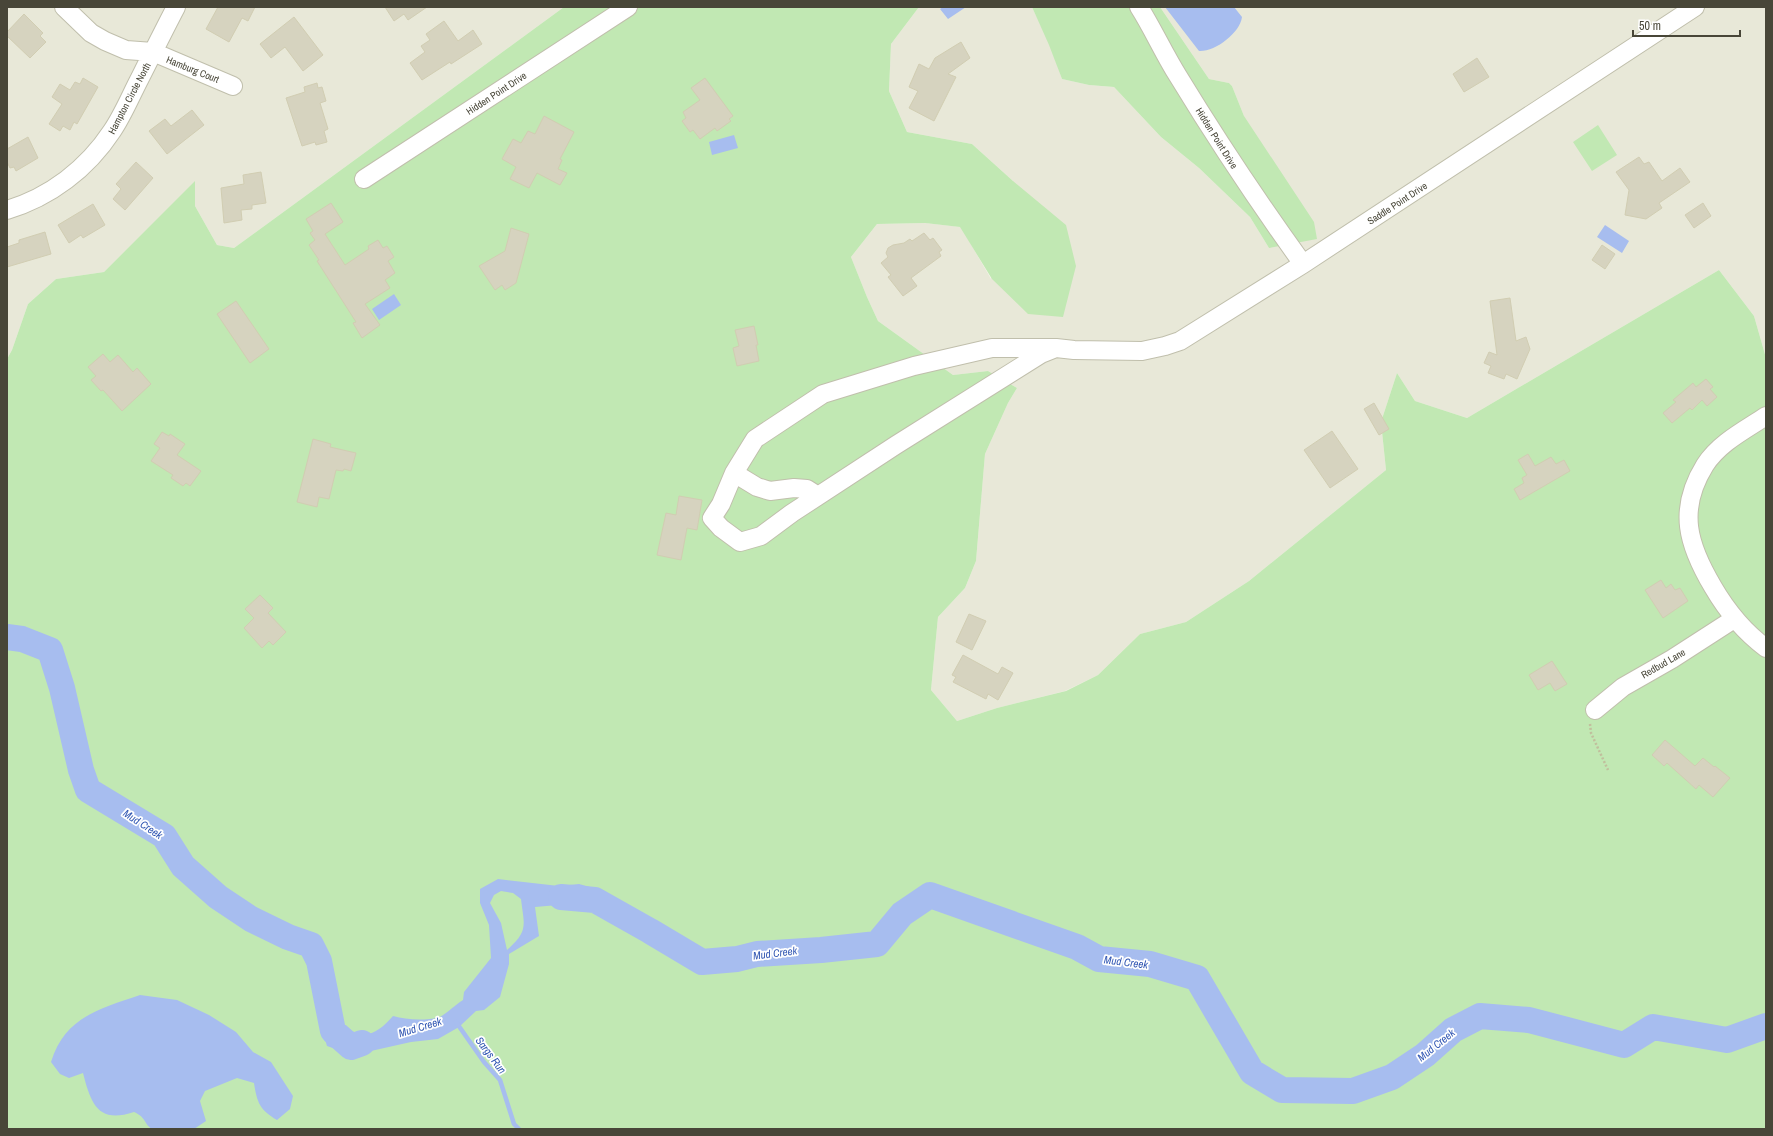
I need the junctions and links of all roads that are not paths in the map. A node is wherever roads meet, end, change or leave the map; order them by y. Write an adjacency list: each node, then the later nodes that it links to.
1 (64, 7): 6 (street, Hamburg Court)
2 (176, 7): 6 (street, Hampton Circle North)
3 (628, 7): 8 (street, Hidden Point Drive)
4 (1139, 7): 10 (street, Hidden Point Drive)
5 (1695, 7): 10 (street, Saddle Point Drive)
6 (153, 52): 7 (street, Hamburg Court); 9 (street, Hampton Circle North)
7 (234, 86)
8 (364, 179)
9 (7, 210)
10 (1303, 264): 11 (street, Saddle Point Drive)
11 (1056, 348): 13 (street, Saddle Point Drive); 14 (street)
12 (1766, 416): 15 (street)
13 (734, 473): 14 (street); 14 (street, Saddle Point Drive)
14 (818, 496)
15 (1734, 618): 16 (street); 17 (street, Redbud Lane)
16 (1766, 648)
17 (1596, 710)

